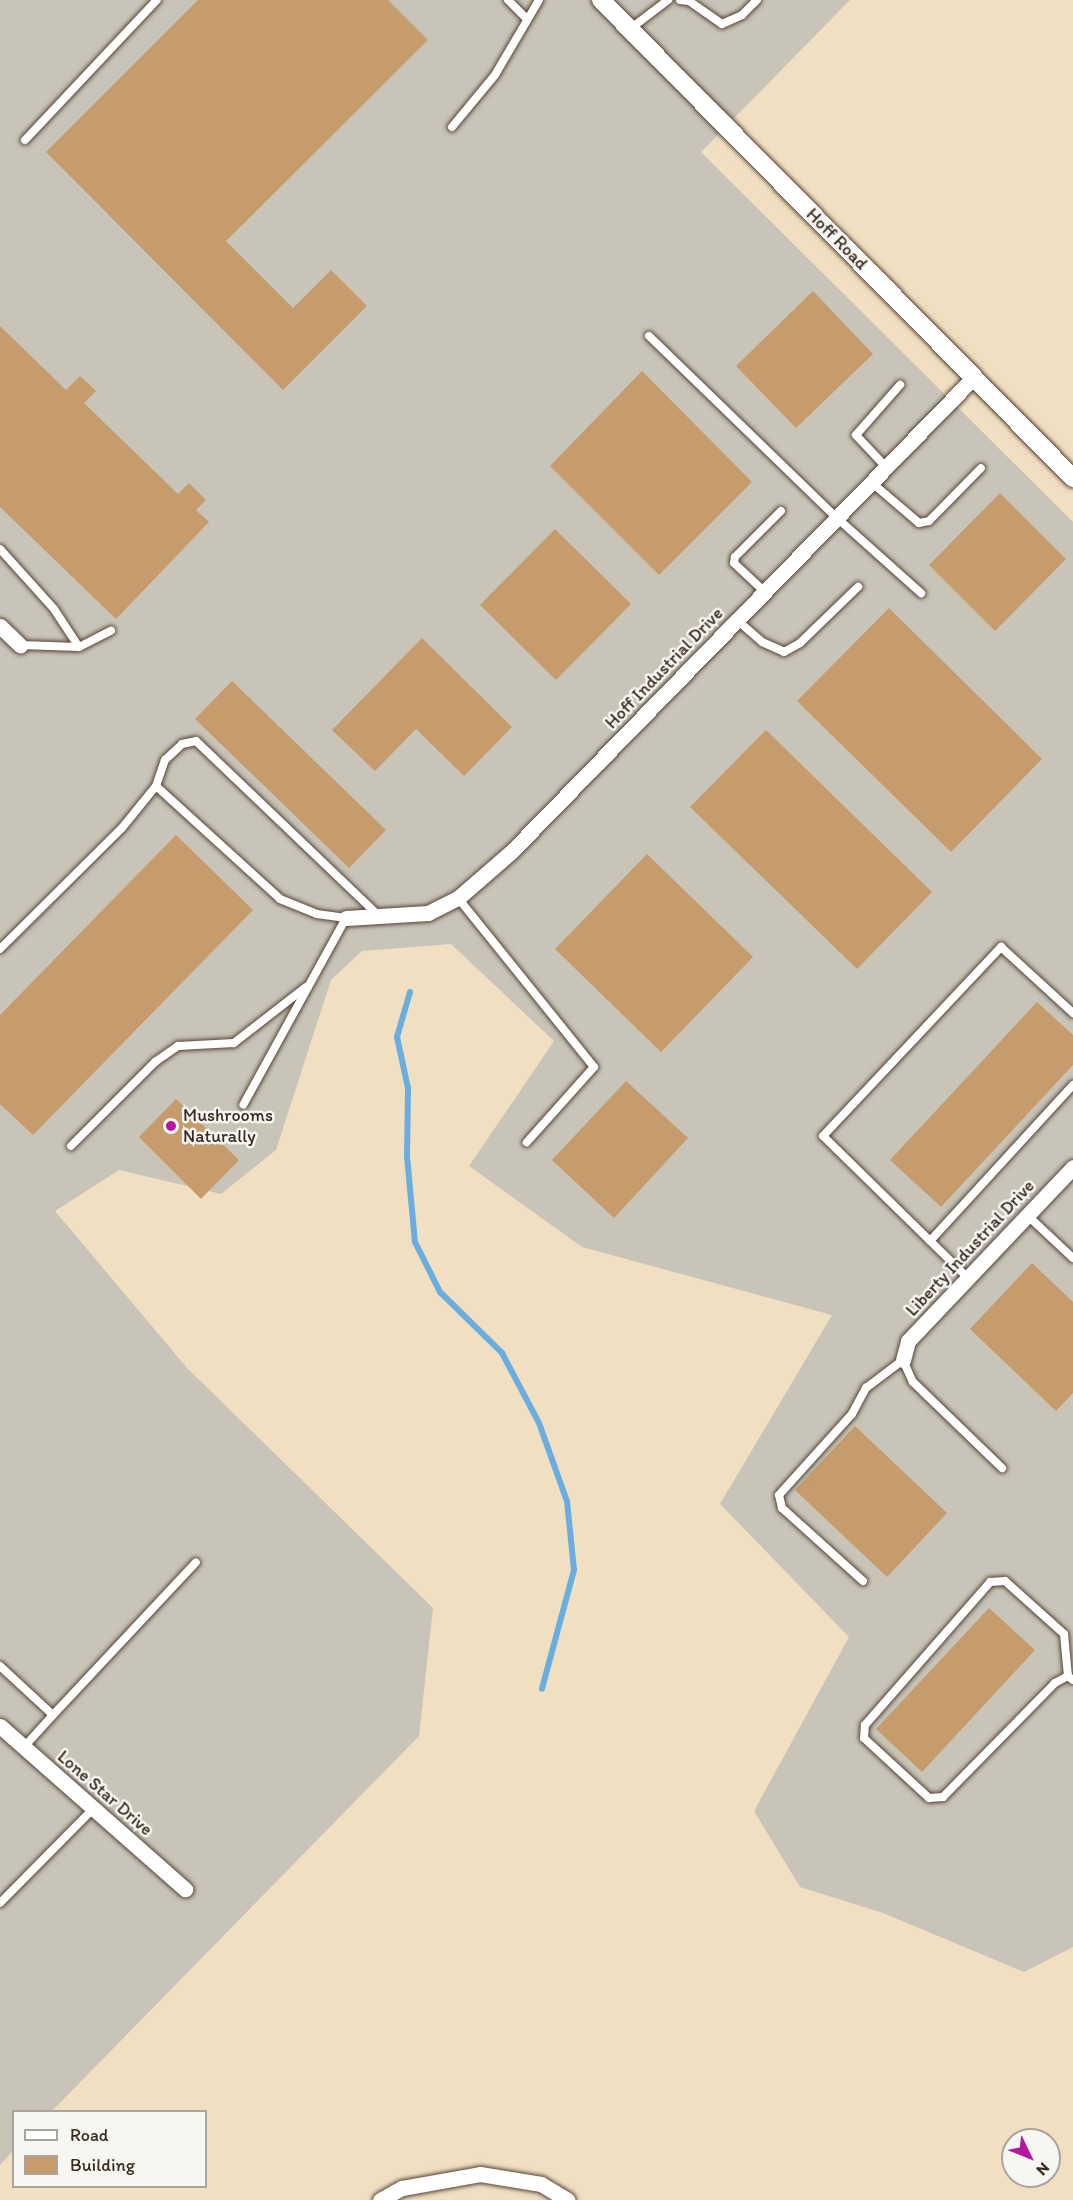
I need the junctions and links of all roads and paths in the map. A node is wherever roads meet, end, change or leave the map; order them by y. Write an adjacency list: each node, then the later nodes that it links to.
1 (157, 0): 11 (lane)
2 (508, 0): 8 (lane)
3 (539, 0): 8 (lane)
4 (601, 0): 9 (street, Hoff Road)
5 (668, 0): 9 (lane)
6 (680, 0): 7 (lane)
7 (757, 0)
8 (526, 19): 10 (lane)
9 (630, 29): 13 (street, Hoff Road)
10 (452, 127)
11 (26, 140)
12 (649, 336): 20 (lane)
13 (974, 376): 15 (street, Hoff Industrial Drive); 17 (street, Hoff Road)
14 (900, 385): 15 (lane)
15 (886, 467): 18 (street, Hoff Industrial Drive)
16 (981, 468): 18 (lane)
17 (1073, 478)
18 (871, 482): 20 (street, Hoff Industrial Drive)
19 (781, 511): 23 (lane)
20 (837, 518): 23 (street, Hoff Industrial Drive); 24 (lane)
21 (0, 549): 29 (lane)
22 (858, 587): 25 (lane)
23 (765, 592): 25 (street, Hoff Industrial Drive)
24 (921, 592)
25 (737, 620): 31 (street, Hoff Industrial Drive)
26 (0, 626): 28 (street)
27 (111, 632): 29 (lane)
28 (20, 645): 29 (lane)
29 (79, 647)
30 (156, 786): 32 (lane); 33 (lane); 34 (lane)
31 (458, 898): 33 (street, Hoff Industrial Drive); 39 (lane)
32 (346, 918): 33 (street, Hoff Industrial Drive); 35 (lane)
33 (382, 919)
34 (0, 949)
35 (310, 984): 38 (lane); 40 (lane)
36 (1073, 1013): 43 (lane)
37 (1073, 1085): 43 (lane)
38 (243, 1105)
39 (527, 1142)
40 (71, 1146)
41 (1073, 1167): 42 (street, Liberty Industrial Drive)
42 (1027, 1215): 44 (lane); 45 (street, Liberty Industrial Drive)
43 (930, 1241): 45 (lane)
44 (1073, 1258)
45 (968, 1278): 46 (street, Liberty Industrial Drive)
46 (903, 1360): 47 (lane); 49 (lane)
47 (1002, 1468)
48 (196, 1562): 52 (lane)
49 (863, 1581)
50 (0, 1666): 52 (lane)
51 (1070, 1678): 51 (lane)
52 (53, 1715): 54 (lane)
53 (0, 1726): 54 (street, Lone Star Drive)
54 (24, 1747): 55 (street, Lone Star Drive)
55 (93, 1809): 56 (street, Lone Star Drive); 57 (lane)
56 (185, 1889)
57 (0, 1903)
58 (380, 2200): 59 (street)
59 (568, 2200)

